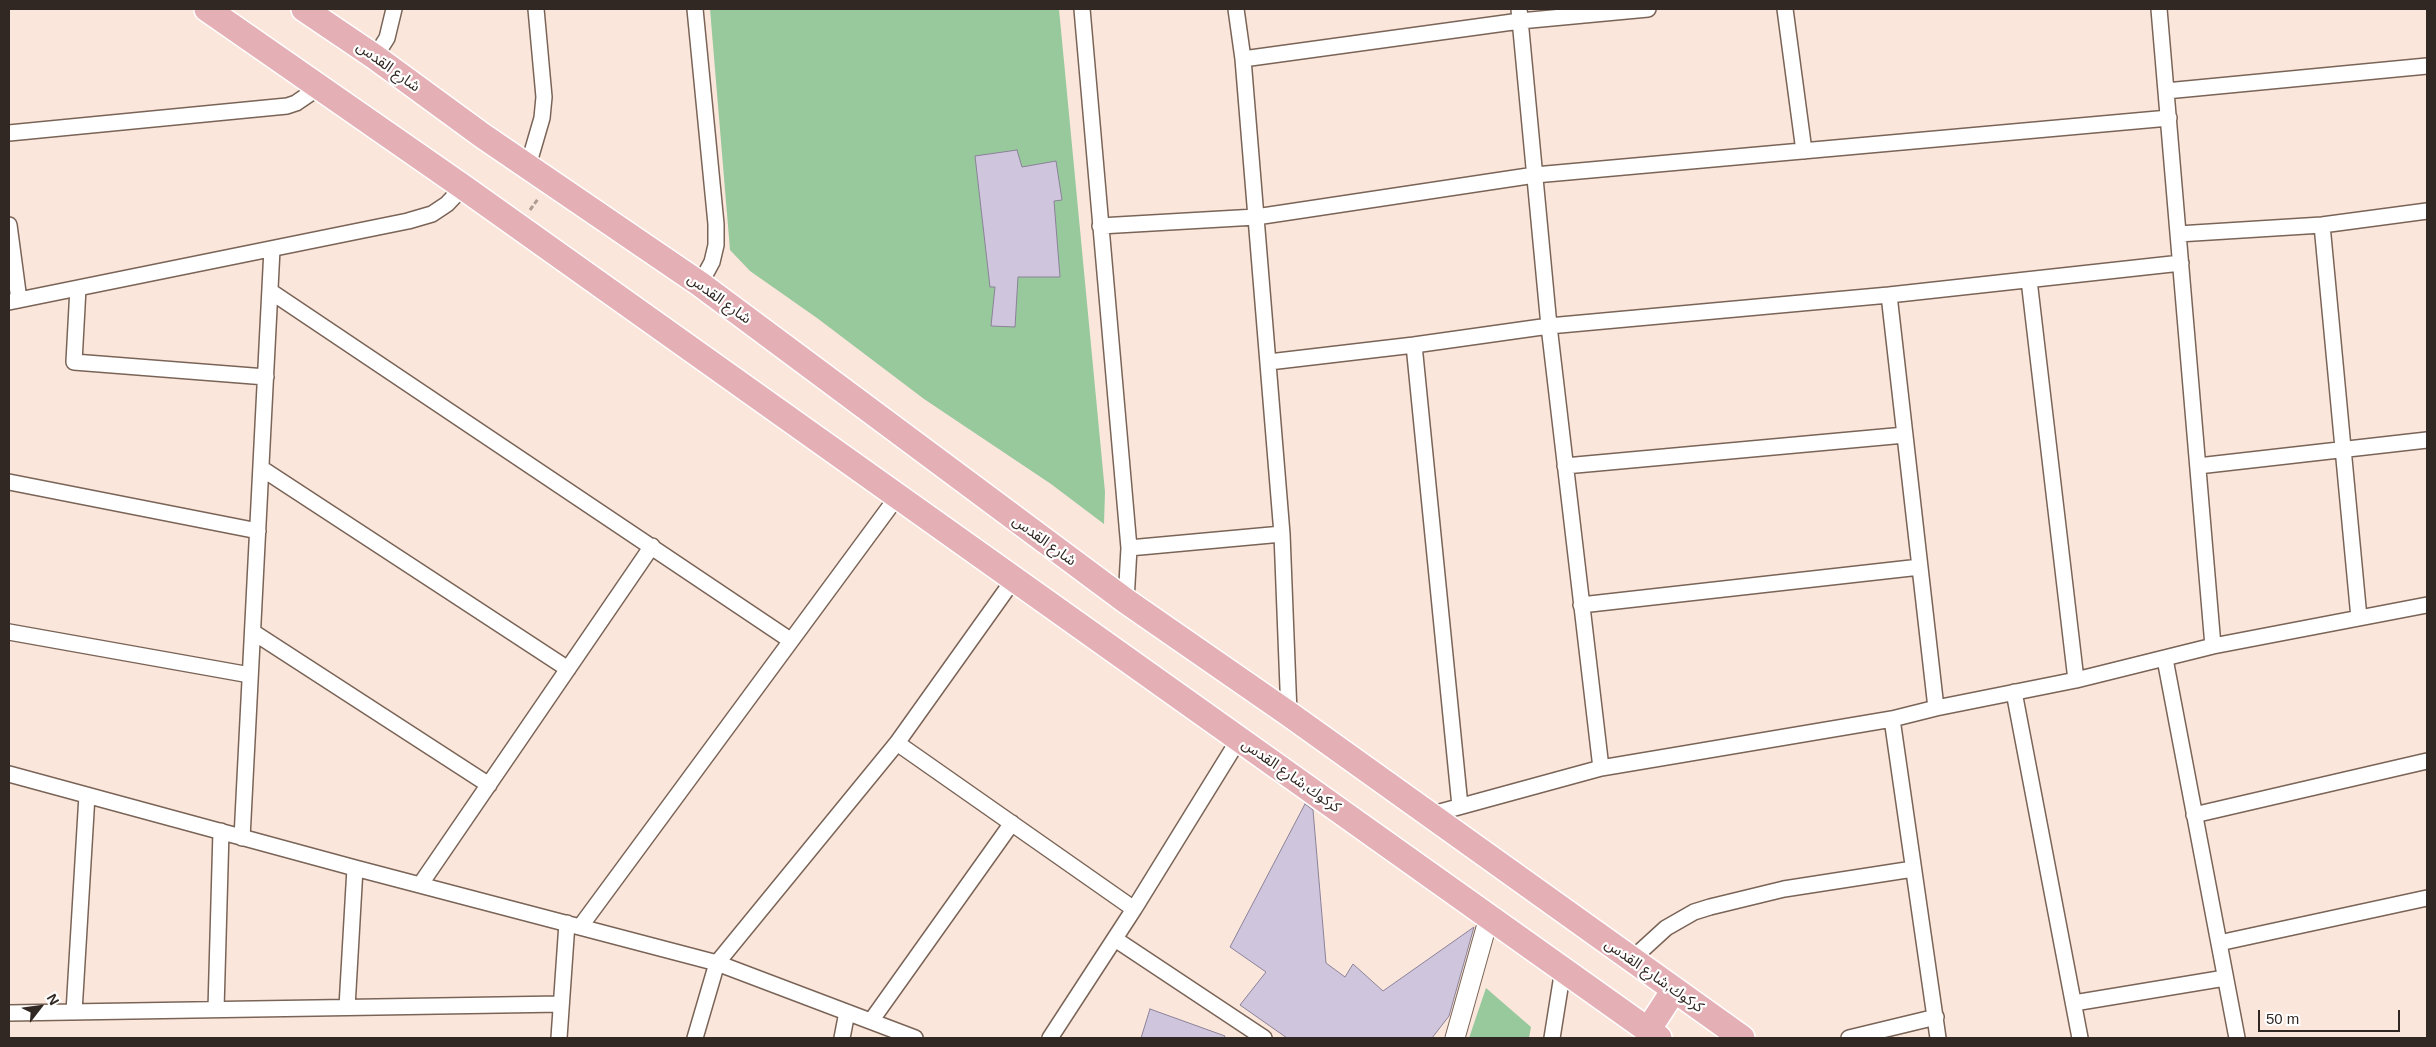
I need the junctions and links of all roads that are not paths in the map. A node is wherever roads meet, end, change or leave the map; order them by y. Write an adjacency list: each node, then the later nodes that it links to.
1 (207, 9): 15 (main road)
2 (304, 9): 12 (main road, شارع القدس)
3 (394, 9): 12 (street)
4 (536, 9): 20 (street)
5 (695, 9): 32 (street)
6 (1082, 9): 26 (street)
7 (1236, 9): 13 (street)
8 (1648, 9): 11 (street)
9 (1785, 9): 19 (street)
10 (2159, 9): 16 (street)
11 (1519, 15): 13 (street); 21 (street)
12 (375, 57): 20 (main road, شارع القدس)
13 (1243, 59): 24 (street)
14 (2427, 66): 16 (street)
15 (318, 88): 18 (street); 22 (main road)
16 (2166, 91): 17 (street)
17 (2169, 118): 19 (street); 28 (street)
18 (9, 133)
19 (1804, 151): 21 (street)
20 (528, 166): 32 (main road, شارع القدس)
21 (1535, 175): 24 (street); 37 (street)
22 (463, 187): 29 (street); 48 (main road)
23 (2427, 211): 27 (street)
24 (1256, 217): 26 (street); 39 (street)
25 (9, 225): 36 (street)
26 (1100, 226): 52 (street)
27 (2322, 226): 28 (street); 43 (street)
28 (2178, 234): 30 (street)
29 (272, 248): 33 (street); 34 (street)
30 (2181, 263): 31 (street); 45 (street)
31 (2029, 280): 35 (street); 66 (street)
32 (700, 284): 55 (main road, شارع القدس)
33 (78, 288): 36 (street); 40 (street)
34 (270, 291): 40 (street); 51 (street)
35 (1889, 295): 37 (street); 41 (street)
36 (14, 301)
37 (1549, 326): 38 (street); 44 (street)
38 (1414, 345): 39 (street); 78 (street)
39 (1269, 362): 50 (street)
40 (266, 377): 46 (street)
41 (1904, 435): 44 (street); 53 (street)
42 (2427, 440): 43 (street)
43 (2342, 449): 45 (street); 58 (street)
44 (1565, 466): 56 (street)
45 (2198, 466): 62 (street)
46 (261, 468): 49 (street); 64 (street)
47 (9, 482): 49 (street)
48 (897, 497): 54 (main road, كركوك,شارع القدس); 61 (street)
49 (258, 531): 60 (street)
50 (1282, 534): 52 (street); 69 (street)
51 (652, 546): 61 (street); 64 (street)
52 (1129, 548): 55 (street)
53 (1920, 567): 56 (street); 68 (street)
54 (1014, 579): 71 (main road, كركوك,شارع القدس); 72 (street)
55 (1126, 601): 69 (main road, كركوك,شارع القدس)
56 (1581, 605): 74 (street)
57 (2427, 605): 58 (street)
58 (2359, 618): 62 (street)
59 (9, 632): 65 (street)
60 (253, 632): 65 (street); 76 (street)
61 (790, 640): 90 (street)
62 (2213, 646): 63 (street)
63 (2165, 659): 66 (street); 80 (street)
64 (568, 670): 76 (street)
65 (250, 675): 83 (street)
66 (2076, 680): 67 (street)
67 (2014, 692): 68 (street); 98 (street)
68 (1936, 708): 70 (street)
69 (1289, 714): 79 (main road, كركوك,شارع القدس)
70 (1892, 719): 74 (street); 85 (street)
71 (1239, 739): 88 (street); 89 (main road, كركوك,شارع القدس)
72 (897, 743): 81 (street); 94 (street)
73 (2427, 761): 80 (street)
74 (1601, 768): 78 (street)
75 (9, 774): 77 (street)
76 (488, 785): 86 (street)
77 (87, 795): 82 (street); 102 (street)
78 (1460, 806): 79 (street)
79 (1429, 815): 93 (main road, كركوك,شارع القدس)
80 (2194, 815): 92 (street)
81 (1012, 823): 88 (street); 106 (street)
82 (221, 831): 83 (street); 101 (street)
83 (242, 838): 84 (street)
84 (355, 868): 86 (street); 100 (street)
85 (1913, 869): 93 (street); 105 (street)
86 (420, 885): 90 (street)
87 (2427, 898): 92 (street)
88 (1134, 909): 91 (street)
89 (1489, 917): 95 (main road, كركوك,شارع القدس); 114 (street)
90 (573, 925): 94 (street); 99 (street)
91 (1115, 939): 112 (street); 113 (street)
92 (2219, 943): 96 (street)
93 (1631, 960): 97 (main road, كركوك,شارع القدس)
94 (717, 963): 103 (street); 109 (street)
95 (1563, 969): 107 (main road, كركوك,شارع القدس); 115 (street)
96 (2225, 978): 98 (street); 120 (street)
97 (1674, 990): 107 (main road); 116 (main road, كركوك,شارع القدس)
98 (2074, 1003): 119 (street)
99 (561, 1004): 100 (street); 108 (street)
100 (347, 1007): 101 (street)
101 (216, 1009): 102 (street)
102 (74, 1012): 104 (street)
103 (847, 1012): 106 (street); 110 (street)
104 (9, 1013)
105 (1936, 1017): 117 (street); 118 (street)
106 (871, 1021): 111 (street)
107 (1654, 1034)
108 (559, 1038)
109 (695, 1038)
110 (842, 1038)
111 (915, 1038)
112 (1050, 1038)
113 (1264, 1038)
114 (1455, 1038)
115 (1552, 1038)
116 (1742, 1038)
117 (1849, 1038)
118 (1938, 1038)
119 (2080, 1038)
120 (2237, 1038)

